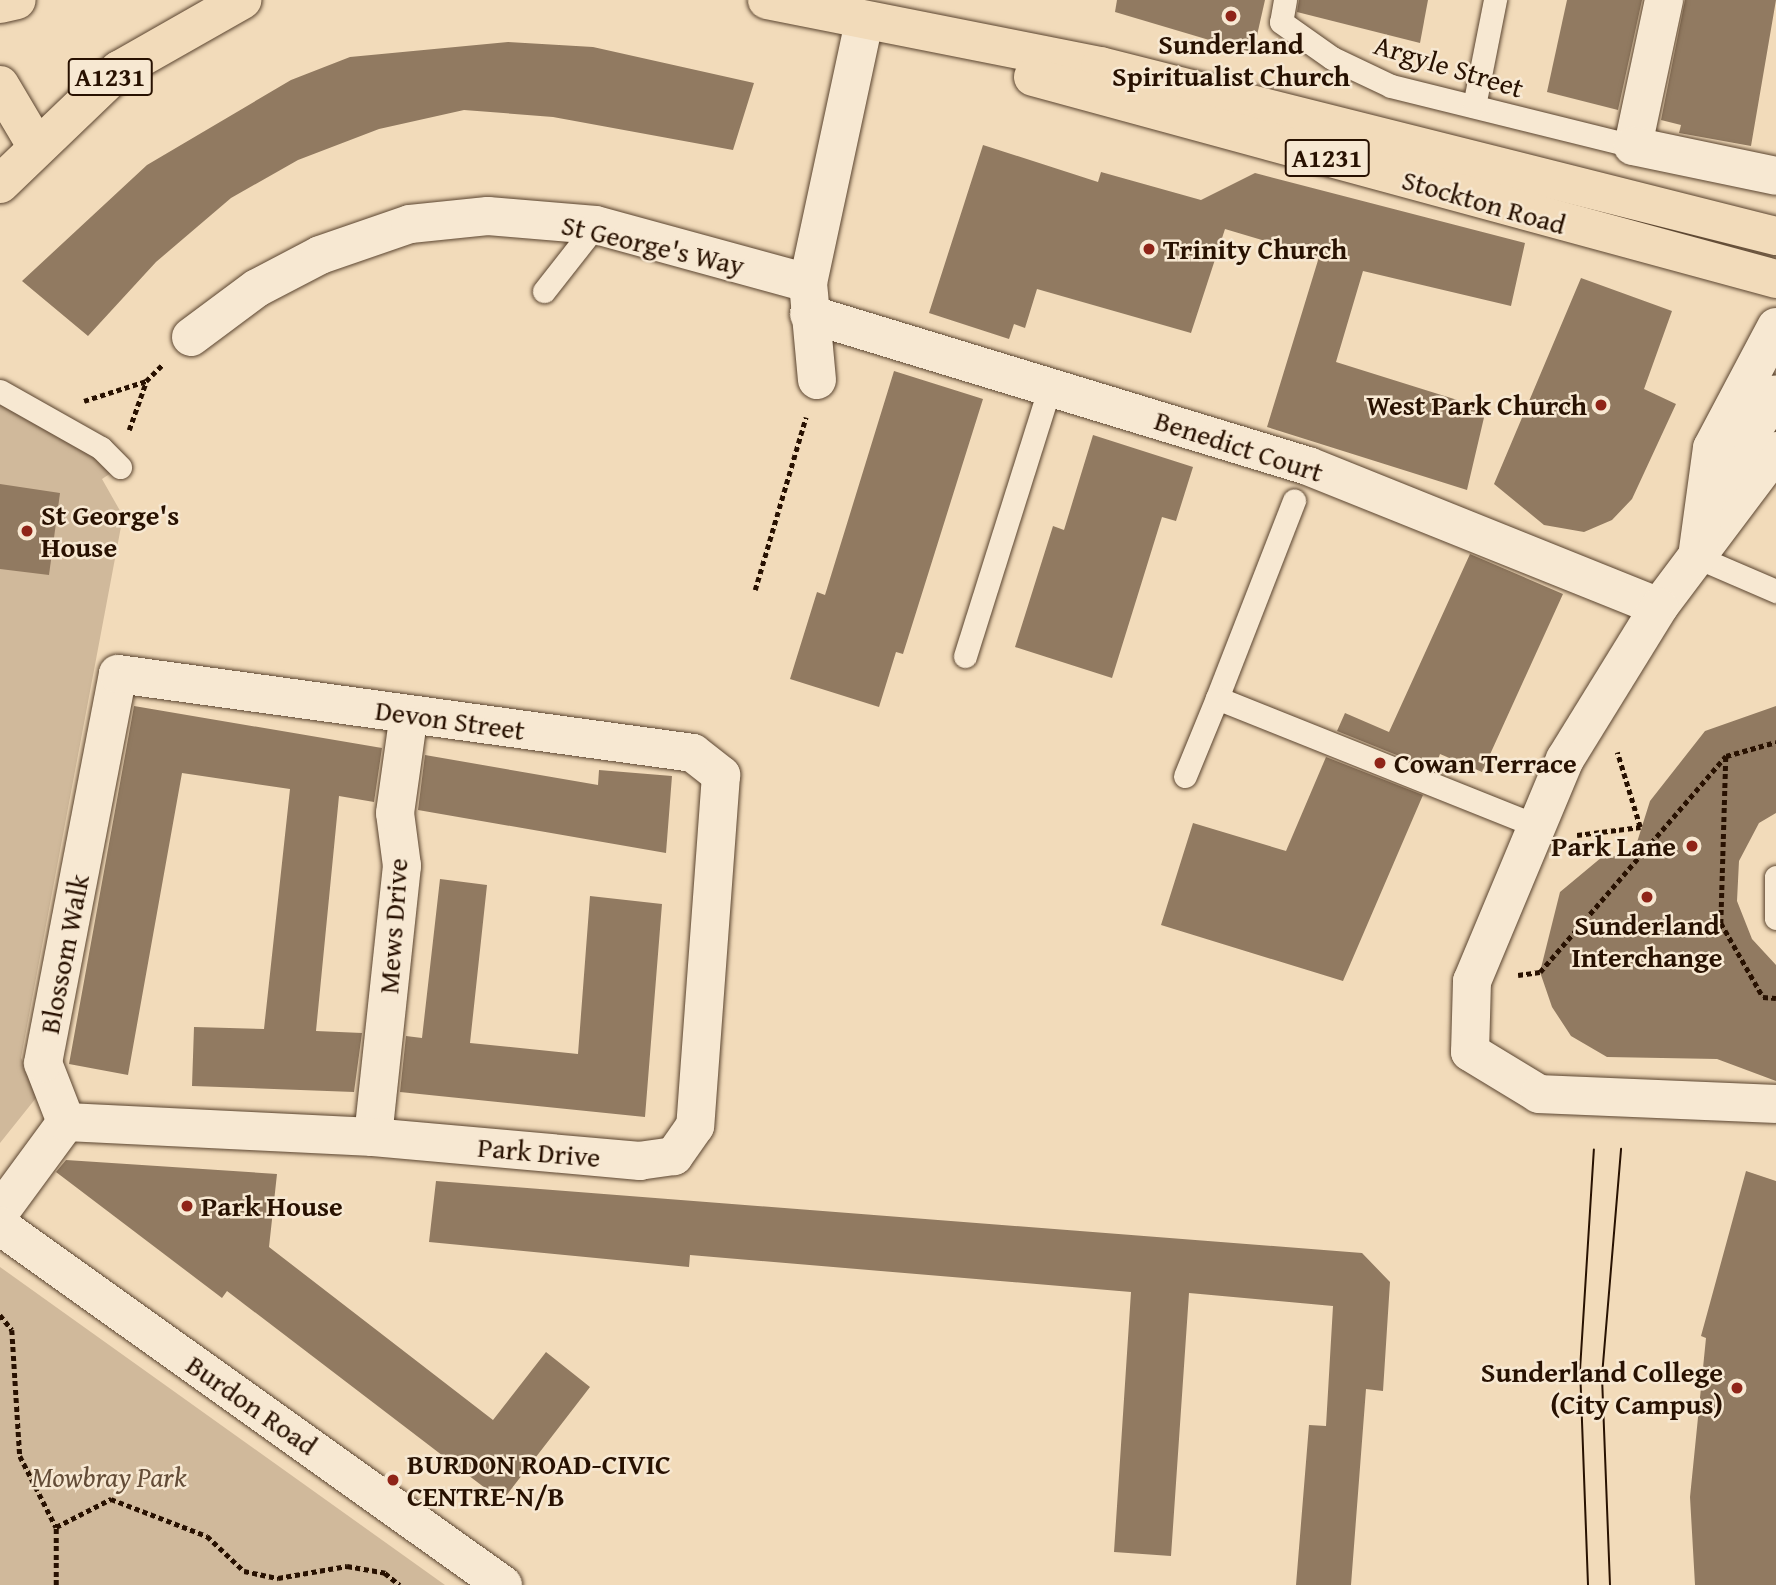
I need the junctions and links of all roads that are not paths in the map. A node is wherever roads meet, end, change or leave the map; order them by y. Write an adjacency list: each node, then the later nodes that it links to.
1 (18, 0): 7 (highway)
2 (242, 0): 12 (highway, A1231)
3 (767, 0): 8 (highway, Stockton Road / A1231)
4 (1285, 0): 11 (lane, Argyle Street)
5 (1495, 0): 11 (lane)
6 (1664, 0): 13 (street)
7 (0, 4)
8 (864, 22): 9 (highway, Stockton Road / A1231); 20 (street)
9 (913, 33): 17 (highway, Stockton Road / A1231); 18 (highway, Stockton Road / A1231)
10 (0, 85): 12 (highway)
11 (1474, 106): 13 (lane, Argyle Street)
12 (35, 144): 15 (highway, A1231)
13 (1633, 146): 14 (street)
14 (1776, 176)
15 (0, 184)
16 (596, 225): 19 (lane); 20 (street, St George's Way); 23 (street, St George's Way)
17 (1776, 236)
18 (1761, 276): 21 (street)
19 (544, 291)
20 (809, 298): 24 (street); 25 (street, Benedict Court)
21 (1776, 299)
22 (1776, 327): 31 (street)
23 (191, 337)
24 (817, 380)
25 (1050, 387): 34 (street, Benedict Court); 35 (lane)
26 (0, 391): 29 (lane)
27 (1776, 394): 31 (street)
28 (1776, 451): 32 (street)
29 (120, 467)
30 (1294, 501): 37 (lane)
31 (1703, 508): 32 (street)
32 (1697, 557): 33 (lane); 34 (street)
33 (1776, 591)
34 (1660, 607): 41 (street)
35 (965, 656)
36 (118, 674): 38 (street, Devon Street); 45 (street, Blossom Walk)
37 (1217, 698): 39 (lane); 41 (lane)
38 (409, 714): 40 (street, Devon Street); 46 (street, Mews Drive)
39 (1185, 775)
40 (722, 828): 46 (street, Park Drive)
41 (1531, 833): 44 (street)
42 (1776, 877): 43 (lane)
43 (1776, 918)
44 (1776, 1104)
45 (66, 1122): 46 (street, Park Drive); 47 (street)
46 (373, 1137)
47 (0, 1212)
48 (0, 1226): 49 (street, Burdon Road)
49 (503, 1585)

